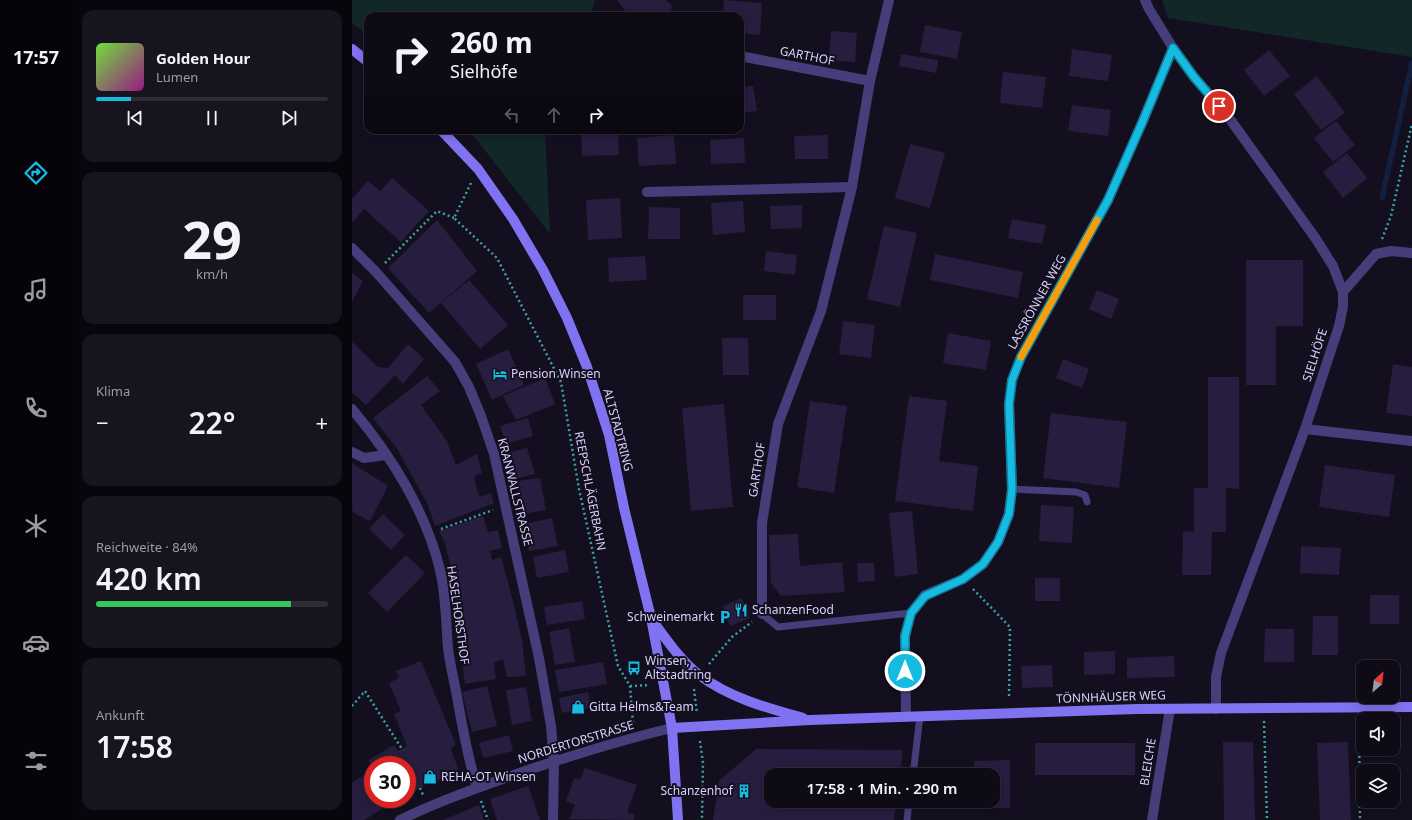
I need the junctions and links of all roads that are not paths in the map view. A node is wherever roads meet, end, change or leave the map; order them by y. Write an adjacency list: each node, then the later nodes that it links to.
1 (889, 0): 7 (street, GARTHOF)
2 (1145, 0): 3 (street)
3 (1173, 48): 13 (street, SIELHÖFE); 19 (street, LASSRÖNNER WEG)
4 (352, 49): 6 (main road)
5 (744, 57): 7 (street, GARTHOF)
6 (364, 59)
7 (870, 81): 9 (street, GARTHOF)
8 (445, 134): 23 (main road, ALTSTADTRING)
9 (852, 187): 10 (street); 22 (street, GARTHOF)
10 (647, 192)
11 (352, 248): 31 (street, KRANWALLSTRASSE)
12 (1412, 253): 13 (street)
13 (1342, 292): 15 (street, SIELHÖFE)
14 (352, 409): 18 (street, HASELHORSTHOF)
15 (1305, 429): 16 (street); 25 (street, SIELHÖFE)
16 (1412, 441)
17 (352, 452): 18 (street)
18 (386, 455): 33 (street, HASELHORSTHOF)
19 (1012, 489): 20 (lane); 21 (street, LASSRÖNNER WEG)
20 (1087, 502)
21 (911, 613): 22 (lane, GARTHOF); 28 (street, LASSRÖNNER WEG)
22 (762, 614)
23 (651, 618): 29 (main road, TÖNNHÄUSER WEG); 30 (main road, ALTSTADTRING)
24 (1412, 707): 25 (main road, TÖNNHÄUSER WEG)
25 (1216, 708): 26 (main road, TÖNNHÄUSER WEG)
26 (1170, 709): 27 (main road, TÖNNHÄUSER WEG); 39 (street, BLEICHE)
27 (920, 716): 28 (main road, TÖNNHÄUSER WEG); 32 (lane)
28 (906, 717): 29 (main road, TÖNNHÄUSER WEG)
29 (810, 720): 30 (main road, TÖNNHÄUSER WEG)
30 (672, 728): 31 (street, NORDERTORSTRASSE); 37 (main road, ALTSTADTRING)
31 (554, 762): 33 (street, NORDERTORSTRASSE); 36 (street, KRANWALLSTRASSE)
32 (913, 768)
33 (477, 787): 35 (street, NORDERTORSTRASSE)
34 (908, 808): 38 (lane)
35 (400, 820)
36 (552, 820)
37 (678, 820)
38 (906, 820)
39 (1152, 820)

